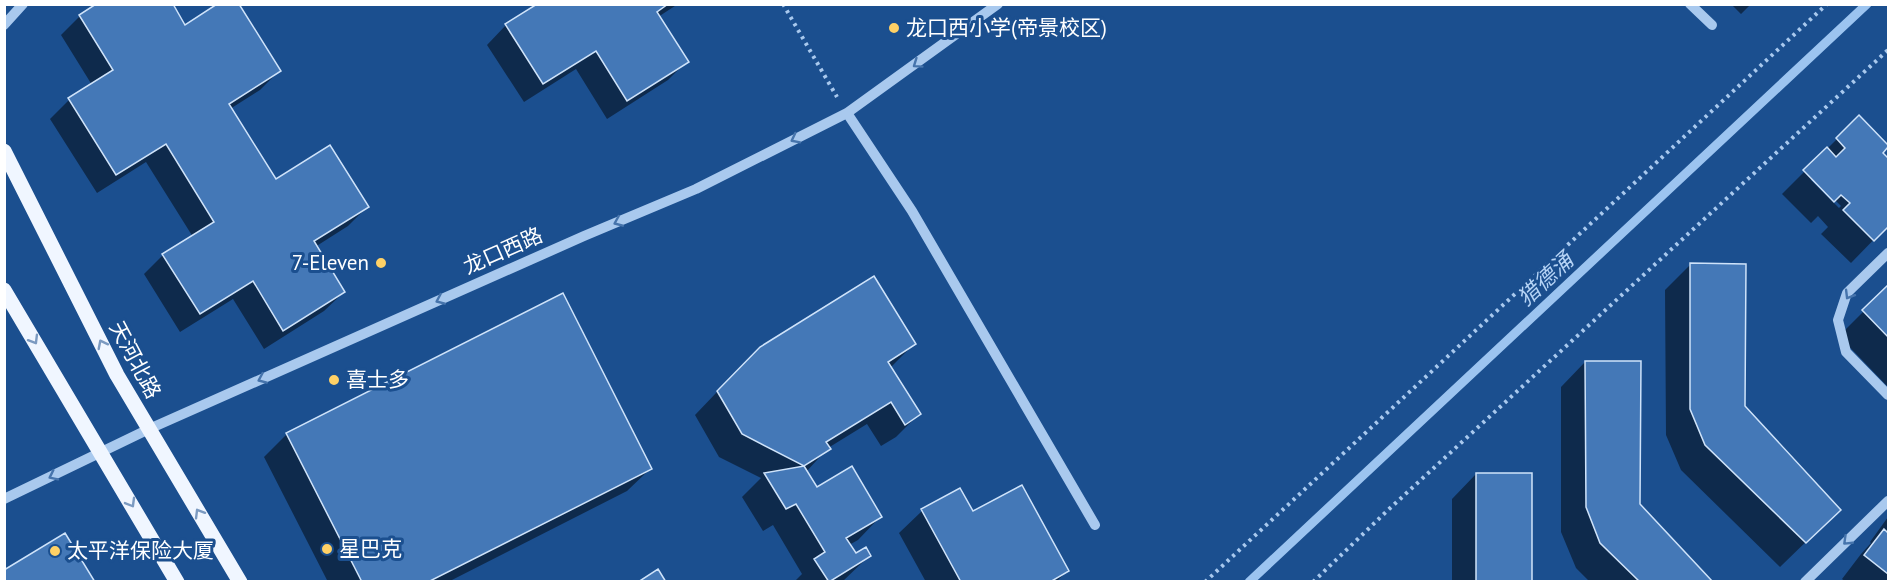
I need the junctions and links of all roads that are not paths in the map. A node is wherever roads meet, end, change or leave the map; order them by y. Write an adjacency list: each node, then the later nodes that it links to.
1 (23, 4): 4 (street)
2 (998, 4): 6 (street, 龙口西路, one-way to 6)
3 (1690, 4): 5 (street)
4 (4, 25)
5 (1712, 25)
6 (847, 113): 11 (street, 龙口西路, one-way to 11); 15 (street)
7 (4, 152): 11 (main road, 天河北路, one-way to 7)
8 (1888, 253): 10 (street, one-way to 10)
9 (4, 290): 12 (main road, one-way to 12)
10 (1888, 395)
11 (149, 429): 12 (street, 龙口西路); 17 (main road, 天河北路, one-way to 11)
12 (102, 453): 13 (street, 龙口西路, one-way to 13); 16 (main road, one-way to 16)
13 (4, 499)
14 (1888, 501): 18 (street, one-way to 18)
15 (1095, 525)
16 (177, 582)
17 (240, 582)
18 (1805, 582)

